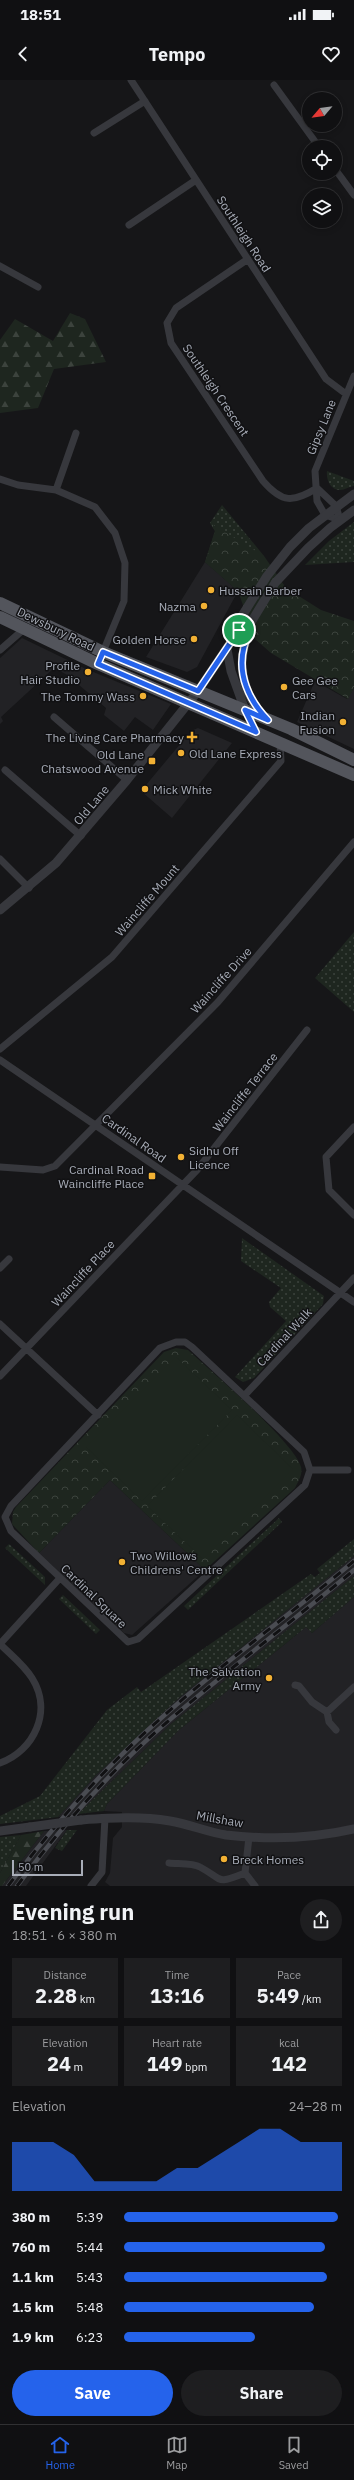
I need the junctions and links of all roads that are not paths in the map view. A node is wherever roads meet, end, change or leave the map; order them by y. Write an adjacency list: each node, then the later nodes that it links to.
1 (131, 80): 3 (street, Southleigh Road)
2 (274, 85): 5 (street)
3 (145, 101): 4 (street); 7 (street, Southleigh Road)
4 (94, 133)
5 (314, 140)
6 (342, 179): 8 (street)
7 (196, 180): 9 (street); 10 (street, Southleigh Road)
8 (354, 195)
9 (129, 225)
10 (248, 259): 14 (street, Southleigh Road); 17 (street, Southleigh Crescent)
11 (0, 266): 12 (street)
12 (38, 287)
13 (354, 376): 14 (street, Gipsy Lane)
14 (346, 394): 17 (street, Gipsy Lane)
15 (76, 433): 18 (street)
16 (0, 479): 18 (street)
17 (317, 488): 20 (street); 22 (street, Gipsy Lane)
18 (56, 490): 31 (street)
19 (354, 494): 20 (street)
20 (336, 506): 22 (street); 23 (street)
21 (354, 510): 23 (street)
22 (325, 515): 23 (street); 28 (street)
23 (340, 520): 26 (street)
24 (0, 602): 31 (main road, Dewsbury Road)
25 (0, 617): 27 (main road, Dewsbury Road)
26 (250, 624): 28 (street); 37 (street)
27 (24, 629): 30 (street); 32 (main road, Dewsbury Road)
28 (239, 630): 29 (street, Old Lane)
29 (227, 649): 33 (street, Old Lane); 35 (street)
30 (0, 650)
31 (103, 652): 32 (street); 33 (main road, Dewsbury Road)
32 (98, 664): 34 (main road, Dewsbury Road)
33 (198, 691): 34 (street, Old Lane); 35 (main road, Dewsbury Road)
34 (188, 704): 38 (main road, Dewsbury Road); 43 (street, Old Lane)
35 (245, 710): 37 (main road, Dewsbury Road); 38 (main road)
36 (54, 717): 43 (street)
37 (268, 720): 40 (main road, Dewsbury Road)
38 (256, 732): 39 (main road, Dewsbury Road)
39 (280, 743): 42 (main road, Dewsbury Road); 50 (street, Waincliffe Mount)
40 (354, 760)
41 (5, 770): 44 (street)
42 (354, 775)
43 (127, 780): 44 (street, Old Lane)
44 (81, 836): 47 (street, Old Lane)
45 (354, 842): 52 (street, Waincliffe Drive)
46 (0, 859): 47 (street)
47 (29, 888): 48 (street, Old Lane)
48 (0, 910)
49 (307, 1030): 55 (street, Waincliffe Terrace)
50 (0, 1049)
51 (0, 1060): 52 (street, Cardinal Road)
52 (96, 1125): 54 (street, Waincliffe Drive); 55 (street, Cardinal Road)
53 (354, 1127): 56 (street)
54 (0, 1167)
55 (183, 1185): 60 (street, Cardinal Road); 63 (street, Waincliffe Place)
56 (354, 1215)
57 (9, 1259): 58 (street)
58 (0, 1268)
59 (354, 1278): 60 (street, Cardinal Walk)
60 (340, 1293): 61 (street, Cardinal Road); 65 (street, Cardinal Walk)
61 (354, 1302)
62 (0, 1324): 63 (street)
63 (26, 1349): 64 (street, Waincliffe Place); 66 (street)
64 (0, 1376)
65 (244, 1396): 66 (street, Cardinal Square); 67 (street, Cardinal Square)
66 (98, 1415): 69 (street, Cardinal Square)
67 (310, 1470): 68 (street); 70 (street, Cardinal Square)
68 (348, 1470)
69 (3, 1516): 70 (street, Cardinal Square)
70 (60, 1578): 71 (street)
71 (0, 1644): 76 (street)
72 (295, 1685): 74 (street)
73 (354, 1687): 74 (street)
74 (327, 1712): 75 (street)
75 (336, 1730)
76 (0, 1763)
77 (105, 1818): 79 (street, Millshaw, bridge); 80 (street, Millshaw); 83 (street)
78 (354, 1829): 80 (street, Millshaw)
79 (0, 1831)
80 (249, 1837): 82 (street)
81 (170, 1863): 82 (street)
82 (245, 1874): 84 (street)
83 (91, 1886)
84 (255, 1886)

